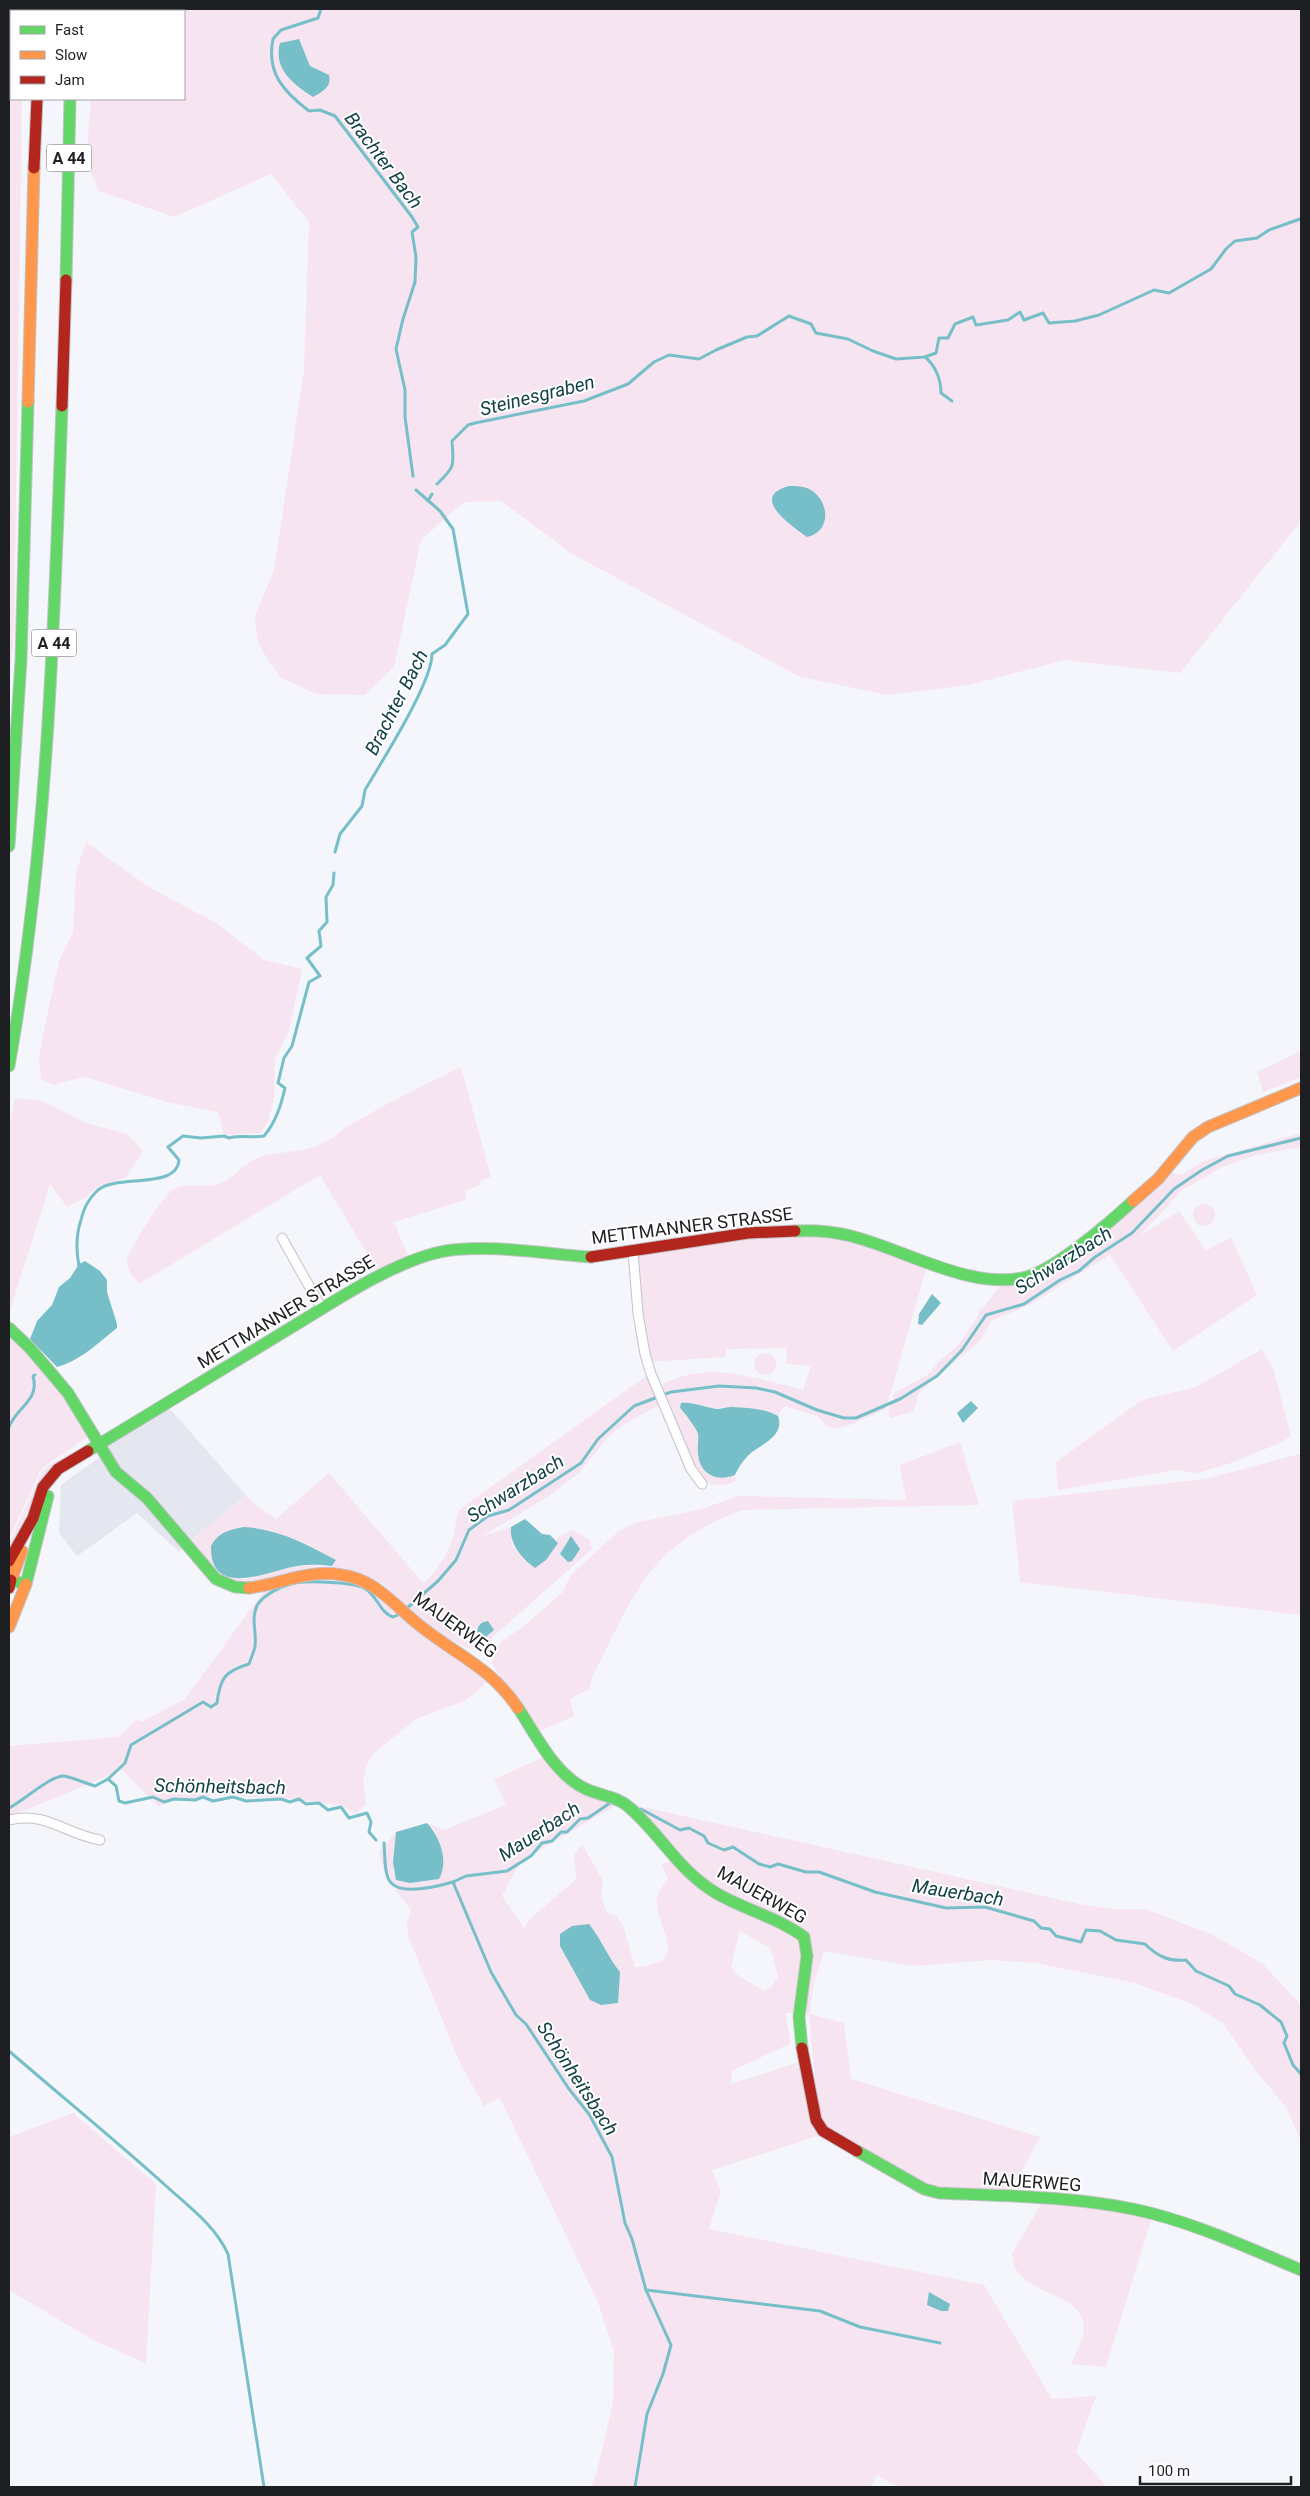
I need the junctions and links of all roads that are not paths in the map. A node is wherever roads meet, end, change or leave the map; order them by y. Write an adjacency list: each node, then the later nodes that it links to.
1 (37, 100): 3 (main road, A 44)
2 (70, 100): 4 (main road, A 44)
3 (9, 846)
4 (9, 1066)
5 (1301, 1088): 7 (main road, METTMANNER STRASSE)
6 (282, 1238): 8 (street)
7 (633, 1252): 8 (main road, METTMANNER STRASSE); 12 (street)
8 (322, 1309): 10 (main road, METTMANNER STRASSE)
9 (9, 1328): 10 (main road)
10 (98, 1445): 11 (main road, METTMANNER STRASSE); 20 (main road, MAUERWEG)
11 (70, 1463): 13 (main road, METTMANNER STRASSE); 16 (main road, METTMANNER STRASSE)
12 (702, 1484)
13 (33, 1518): 14 (main road, METTMANNER STRASSE); 15 (main road)
14 (9, 1561)
15 (10, 1583): 16 (main road)
16 (26, 1584): 17 (main road, METTMANNER STRASSE)
17 (9, 1627)
18 (9, 1820): 19 (street)
19 (100, 1840)
20 (1301, 2270)

